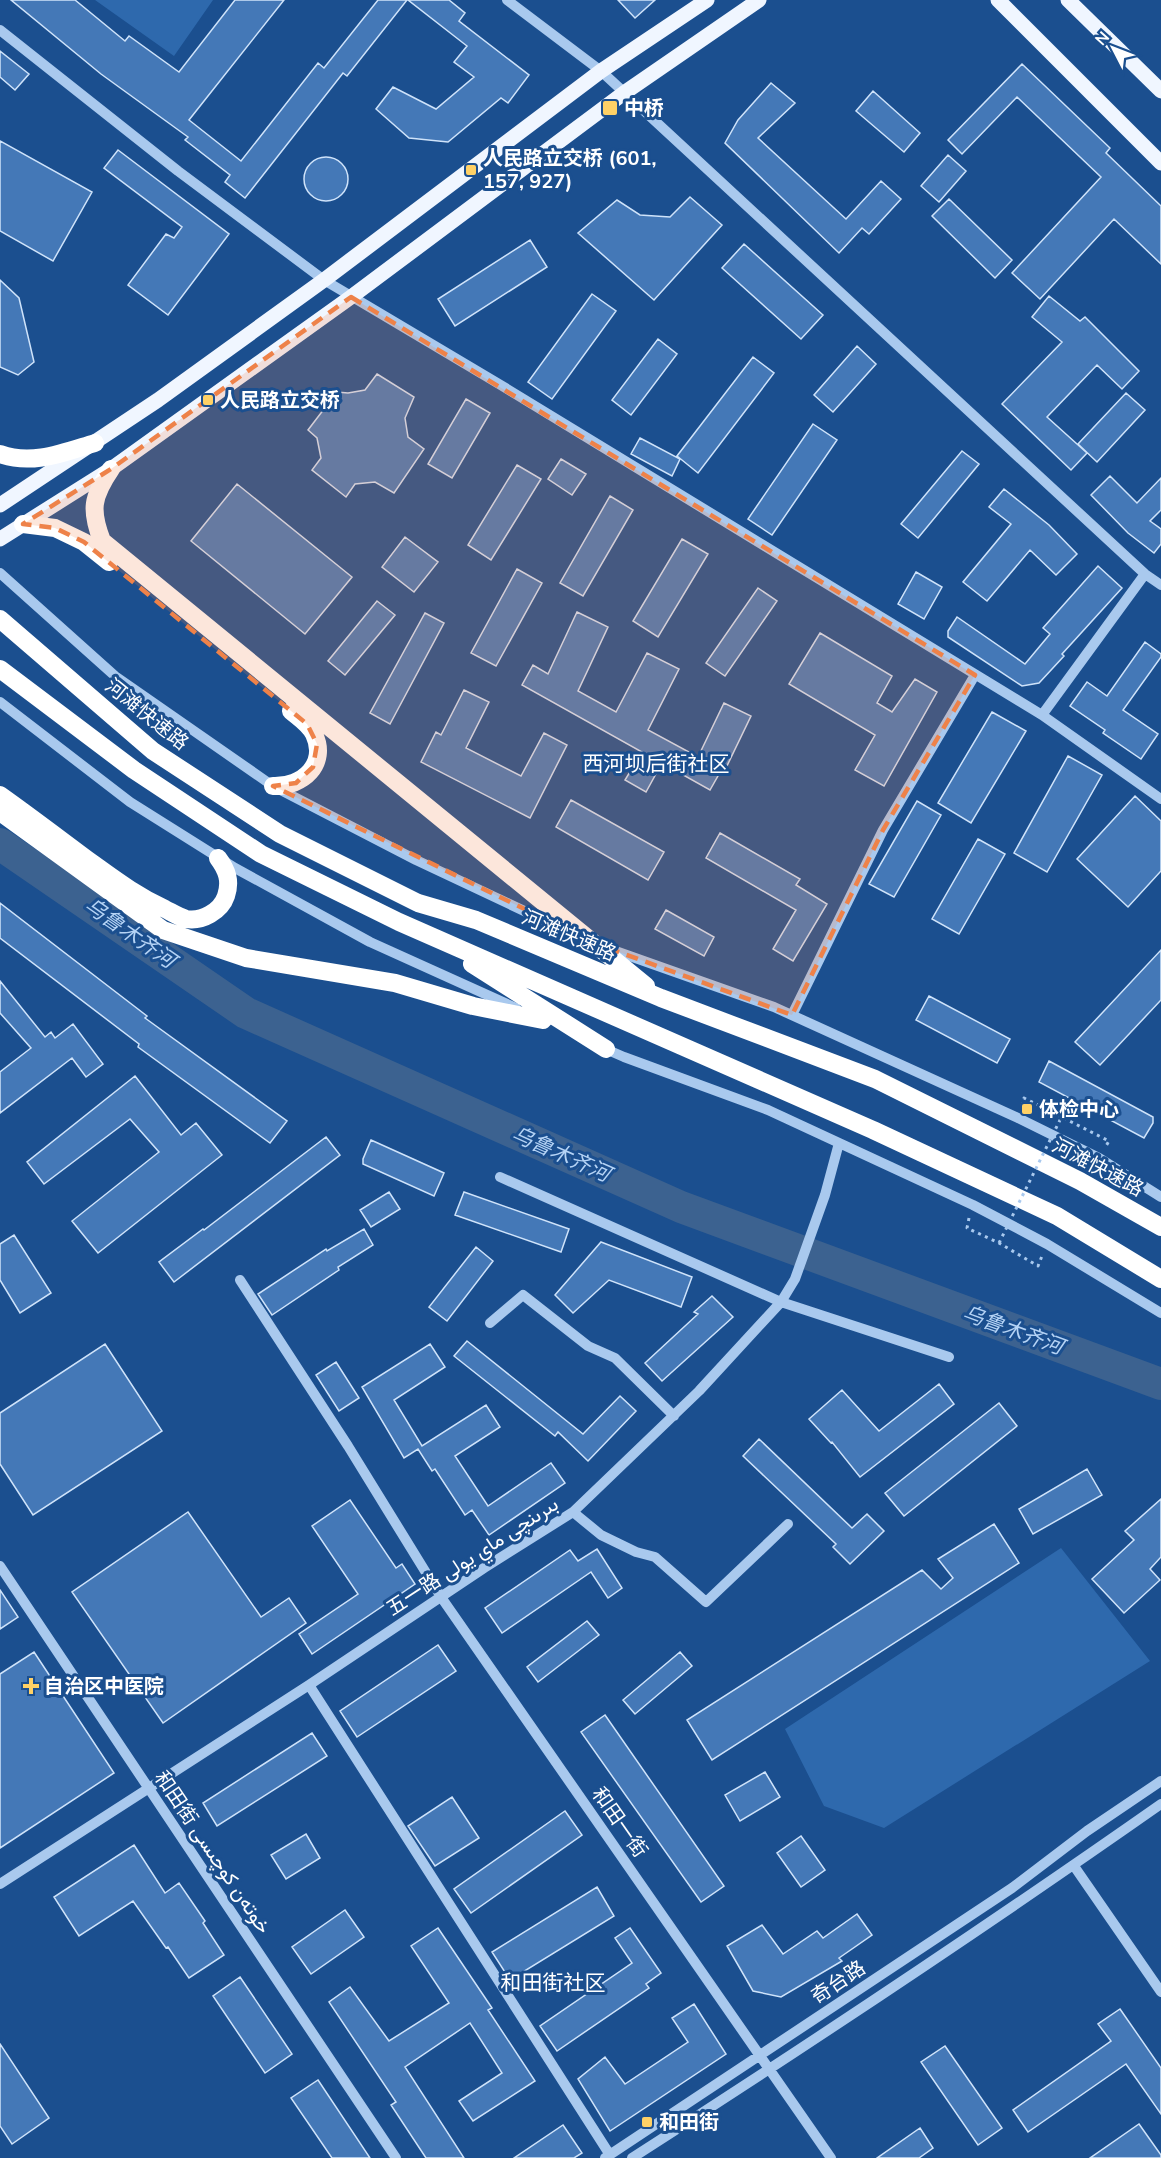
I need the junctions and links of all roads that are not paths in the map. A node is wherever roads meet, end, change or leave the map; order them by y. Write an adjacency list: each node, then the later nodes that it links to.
1 (507, 0): 7 (street)
2 (707, 0): 7 (main road)
3 (759, 0): 9 (main road)
4 (998, 0): 10 (main road)
5 (1068, 0): 8 (main road)
6 (0, 30): 11 (street)
7 (601, 71): 9 (street); 11 (main road)
8 (1161, 91)
9 (624, 93): 12 (main road); 20 (street)
10 (1161, 163)
11 (324, 280): 12 (street); 13 (main road)
12 (351, 297): 15 (main road); 24 (street)
13 (95, 443): 14 (highway); 16 (main road)
14 (0, 454)
15 (111, 469): 17 (main road); 33 (highway)
16 (4, 503)
17 (21, 525): 18 (main road); 27 (highway)
18 (0, 539)
19 (0, 573): 27 (street)
20 (1145, 574): 21 (street); 26 (street)
21 (1161, 585)
22 (0, 619): 34 (highway, 河滩快速路)
23 (0, 669): 32 (highway)
24 (975, 675): 26 (street); 35 (street)
25 (0, 702): 31 (street)
26 (1042, 716): 29 (street)
27 (273, 786): 33 (street)
28 (0, 795): 31 (highway)
29 (1161, 799)
30 (0, 812): 36 (highway)
31 (218, 858): 36 (street)
32 (422, 932): 37 (highway); 42 (highway)
33 (594, 943): 34 (highway); 35 (street)
34 (661, 998): 41 (highway, 河滩快速路)
35 (792, 1015): 40 (street)
36 (543, 1020): 37 (street)
37 (606, 1049): 38 (street)
38 (839, 1143): 44 (street, 五一路 بىرىنچى ماي يولى); 45 (street)
39 (501, 1177): 44 (street)
40 (1161, 1197)
41 (1161, 1227)
42 (1161, 1279)
43 (240, 1280): 52 (street, 和田一街)
44 (781, 1302): 47 (street); 48 (street, 五一路 بىرىنچى ماي يولى)
45 (1161, 1313)
46 (490, 1323): 48 (street)
47 (949, 1357)
48 (674, 1416): 49 (street, 五一路 بىرىنچى ماي يولى)
49 (573, 1512): 50 (street); 52 (street, 五一路 بىرىنچى ماي يولى)
50 (788, 1524)
51 (0, 1566): 55 (street, 和田街 خوتەن كوچىسى)
52 (441, 1597): 53 (street, 五一路 بىرىنچى ماي يولى); 60 (street, 和田一街)
53 (309, 1685): 55 (street, 五一路 بىرىنچى ماي يولى); 62 (street)
54 (1161, 1781): 60 (street, 奇台路)
55 (149, 1789): 58 (street, 五一路 بىرىنچى ماي يولى); 63 (street, 和田街 خوتەن كوچىسى)
56 (1161, 1804): 57 (street, 奇台路)
57 (1074, 1866): 59 (street); 61 (street, 奇台路)
58 (0, 1884)
59 (1161, 1992)
60 (761, 2055): 61 (street, 和田一街); 62 (street, 奇台路)
61 (770, 2069): 64 (street, 奇台路); 65 (street, 和田一街)
62 (608, 2156)
63 (396, 2158)
64 (632, 2158)
65 (831, 2158)

